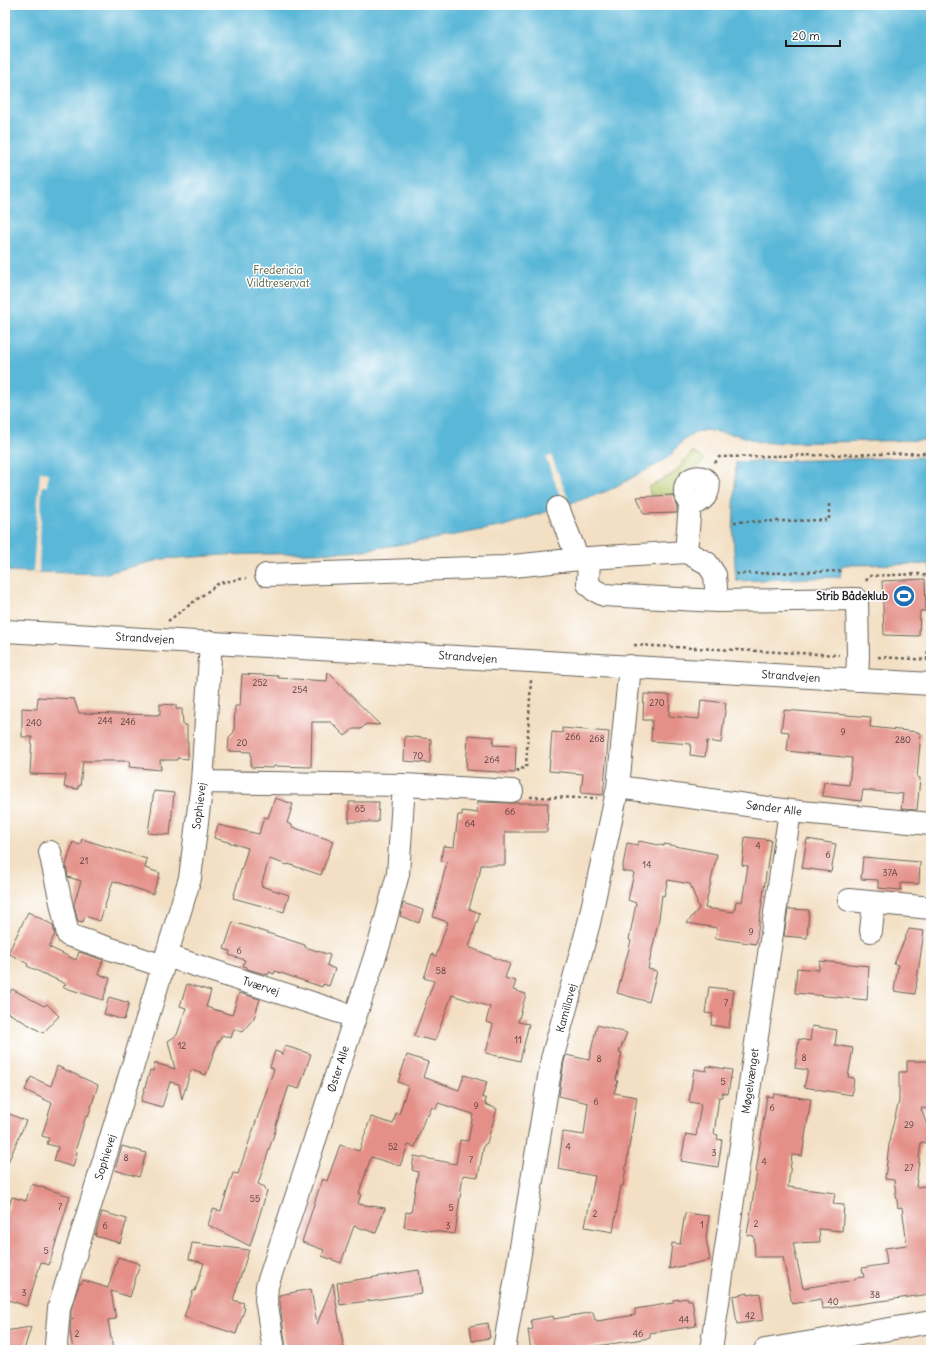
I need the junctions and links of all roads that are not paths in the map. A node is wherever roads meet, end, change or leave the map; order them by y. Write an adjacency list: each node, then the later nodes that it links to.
1 (704, 478): 3 (street)
2 (558, 508): 4 (street)
3 (686, 552): 4 (street); 6 (street)
4 (583, 559): 5 (street); 6 (street)
5 (266, 575)
6 (717, 601): 10 (street)
7 (5, 631): 8 (street, Strandvejen)
8 (211, 642): 9 (street, Strandvejen); 12 (street, Sophievej)
9 (630, 666): 10 (street, Strandvejen); 14 (street, Kamillavej)
10 (857, 680): 11 (street, Strandvejen)
11 (931, 684)
12 (202, 782): 13 (street); 23 (street, Sophievej)
13 (404, 786): 15 (street); 24 (street, Øster Alle)
14 (618, 786): 16 (street, Sønder Alle); 28 (street, Kamillavej)
15 (512, 791)
16 (790, 811): 17 (street, Sønder Alle); 29 (street, Møgelvænget)
17 (931, 824)
18 (50, 852): 23 (street)
19 (848, 900): 20 (street)
20 (874, 903): 21 (street); 22 (street)
21 (931, 908)
22 (871, 931)
23 (165, 961): 24 (street, Tværvej); 26 (street, Sophievej)
24 (355, 1017): 27 (street, Øster Alle)
25 (931, 1322): 30 (street)
26 (57, 1350)
27 (274, 1350)
28 (504, 1350)
29 (710, 1350)
30 (765, 1350)

